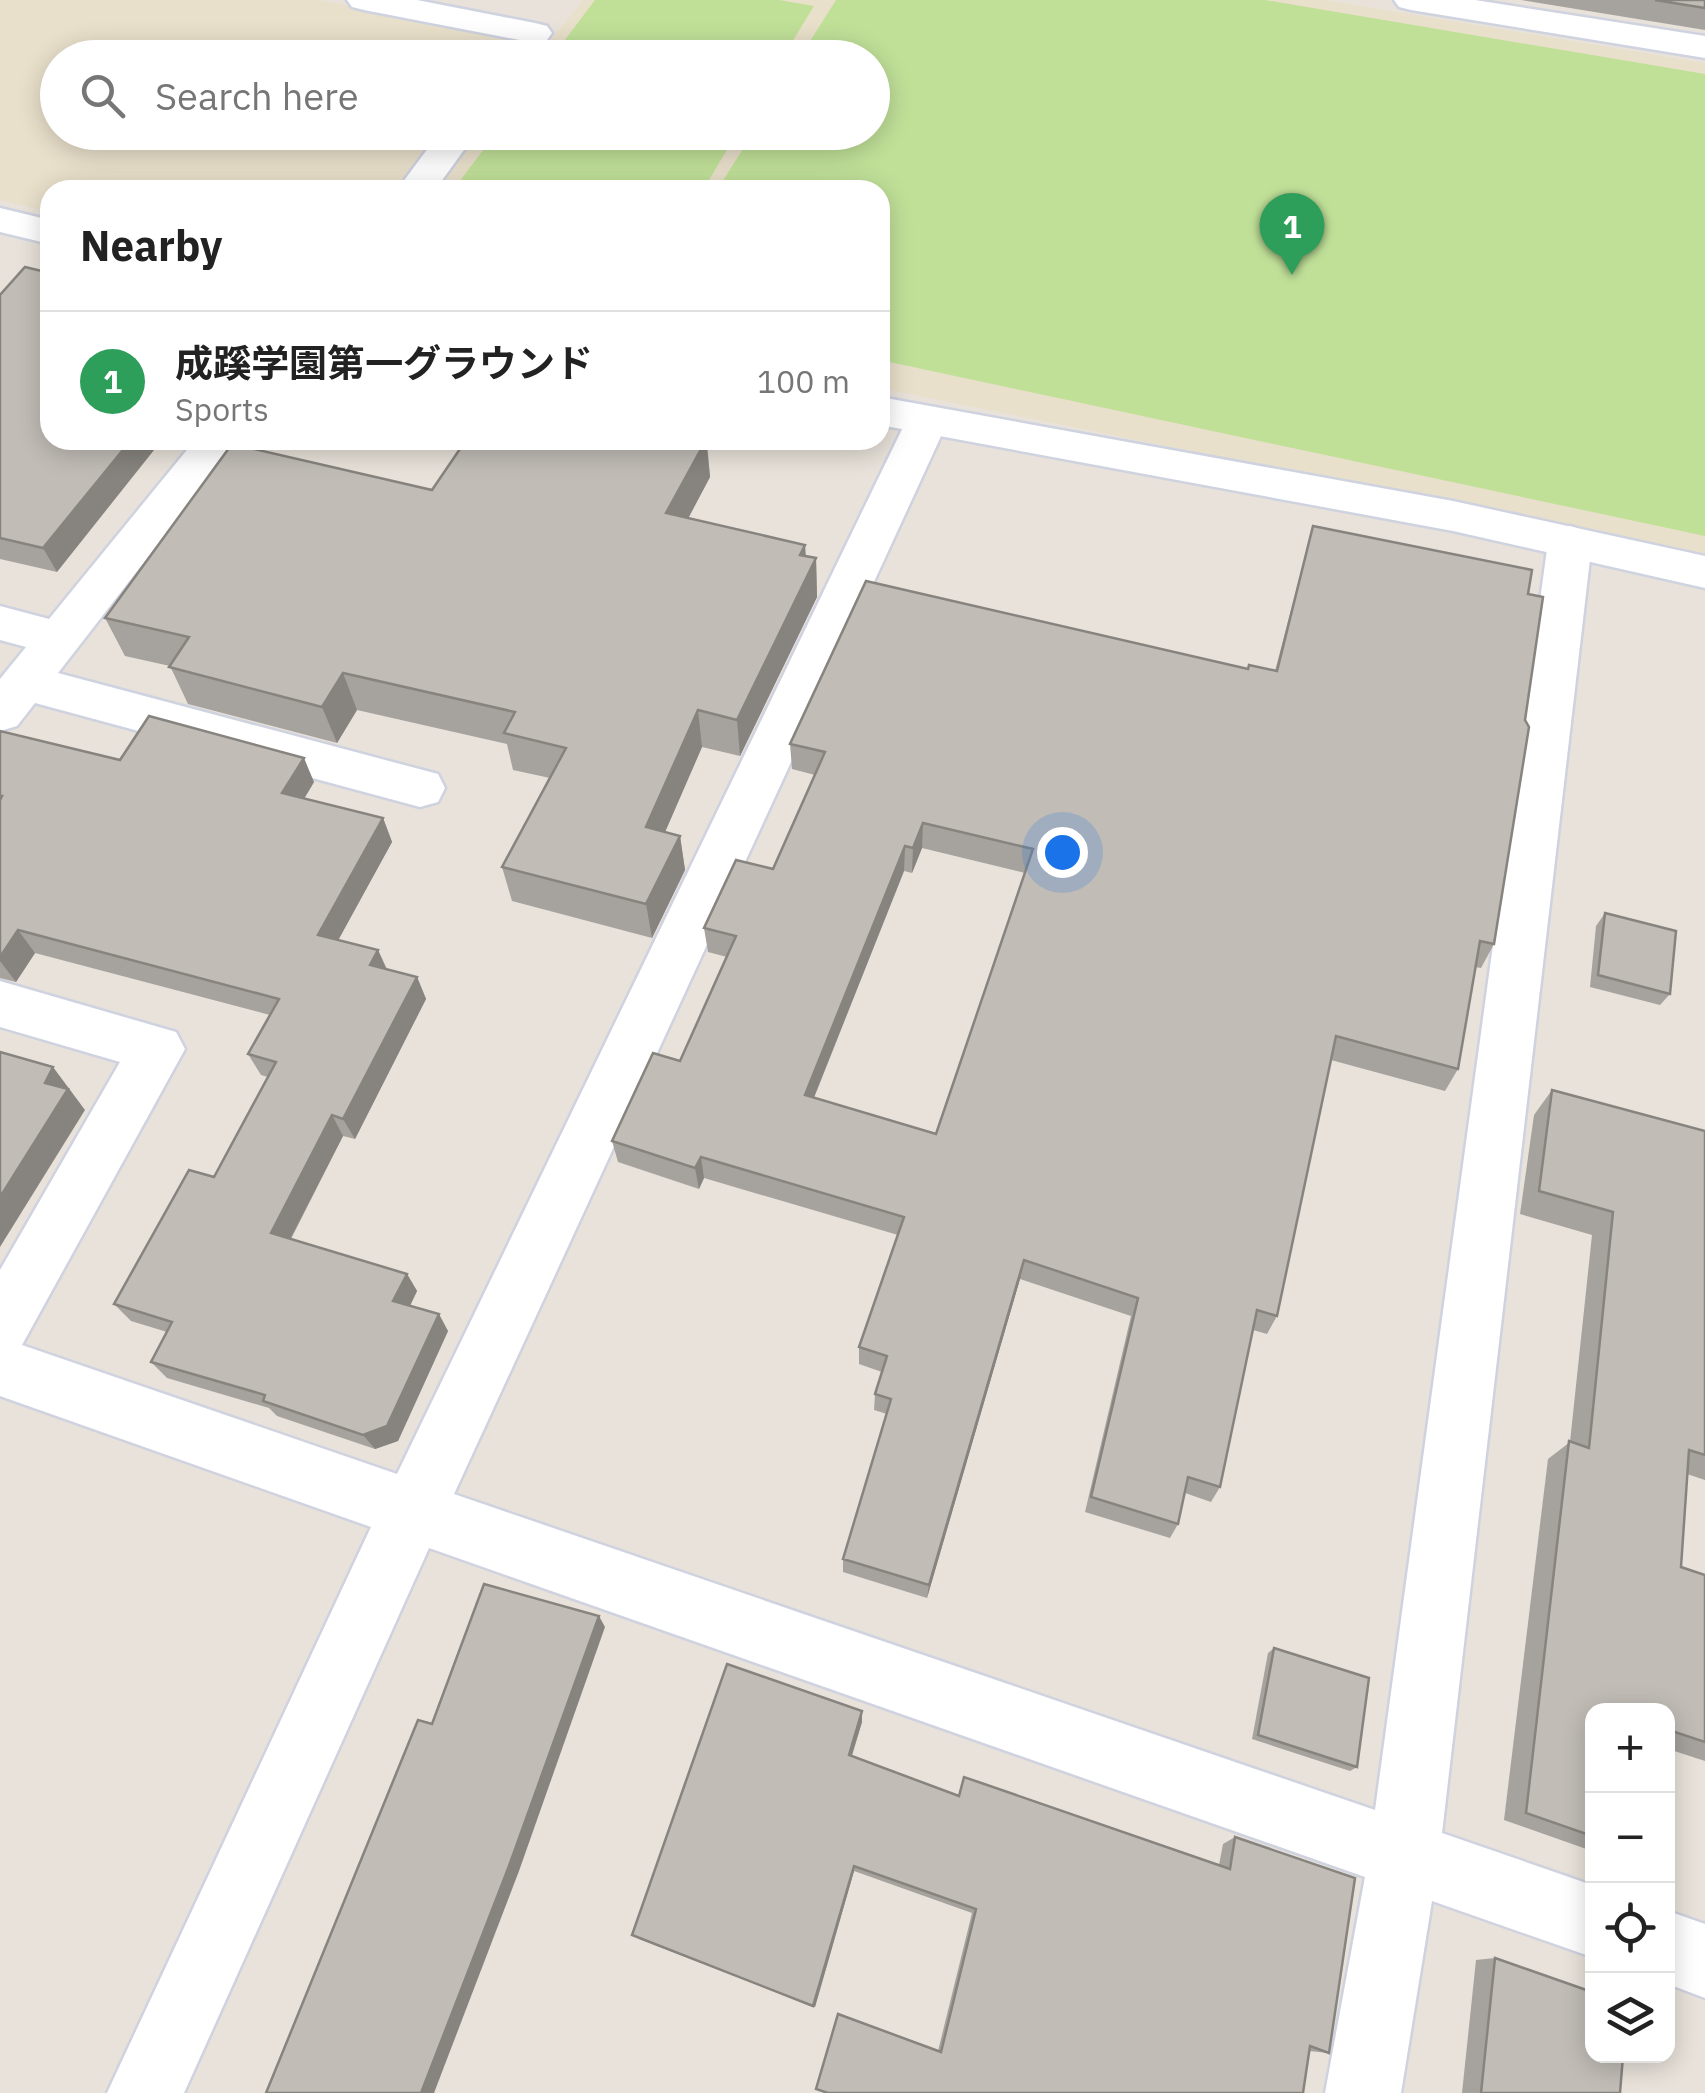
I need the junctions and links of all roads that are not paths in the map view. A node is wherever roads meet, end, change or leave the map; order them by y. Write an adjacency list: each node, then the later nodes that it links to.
1 (364, 0): 4 (street)
2 (1411, 0): 5 (street)
3 (1658, 0): 5 (street)
4 (534, 34)
5 (1655, 40): 6 (street)
6 (1705, 48)
7 (446, 150): 8 (street)
8 (424, 180)
9 (0, 220): 10 (street)
10 (40, 230)
11 (903, 416): 12 (street); 15 (street)
12 (890, 445)
13 (210, 450): 18 (street)
14 (888, 450): 24 (street)
15 (1570, 542): 16 (street); 25 (street)
16 (1705, 572)
17 (0, 623): 18 (street)
18 (56, 638): 19 (street)
19 (12, 698): 20 (street)
20 (420, 788)
21 (0, 1004): 22 (street)
22 (0, 1327)
23 (0, 1367): 24 (street)
24 (413, 1510): 25 (street); 29 (street)
25 (1404, 1856): 26 (street); 30 (street)
26 (1585, 1920)
27 (1675, 1950): 28 (street)
28 (1705, 1961)
29 (144, 2093)
30 (1363, 2093)

